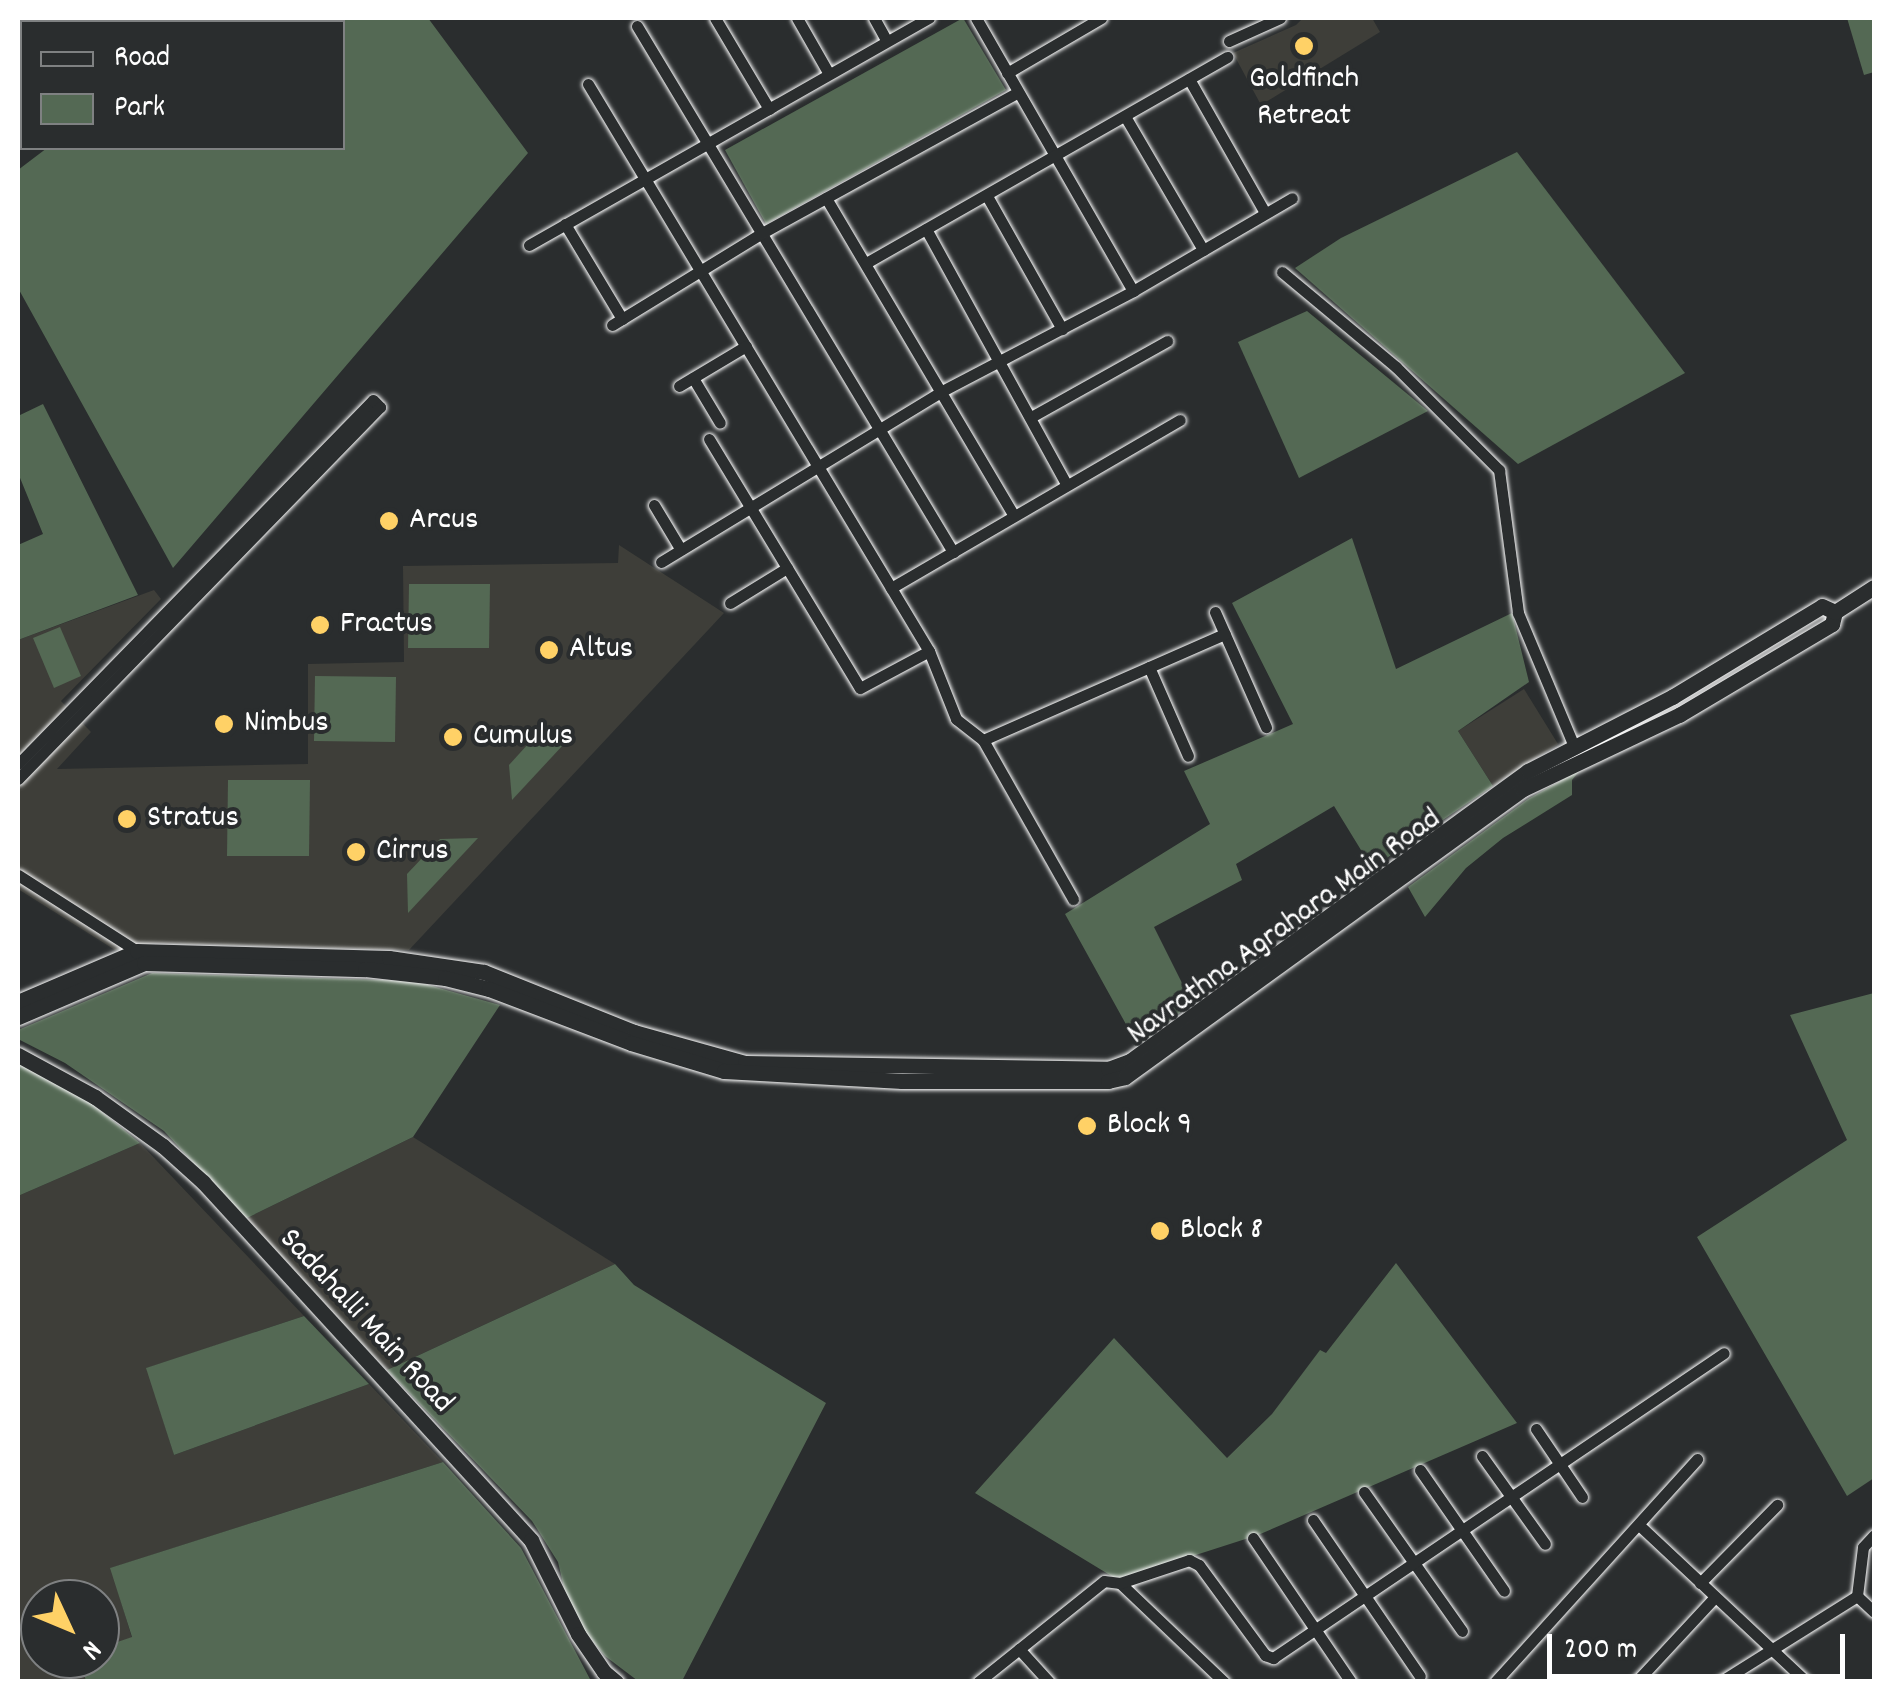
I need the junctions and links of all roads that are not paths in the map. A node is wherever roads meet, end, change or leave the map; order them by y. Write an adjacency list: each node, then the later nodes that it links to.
1 (715, 18): 17 (street)
2 (797, 18): 13 (street)
3 (874, 18): 10 (street)
4 (929, 18): 10 (street)
5 (976, 18): 12 (street)
6 (1101, 18): 12 (street)
7 (1280, 18): 9 (street)
8 (637, 26): 19 (street)
9 (1229, 41)
10 (887, 42): 13 (street)
11 (1227, 58): 14 (street)
12 (1007, 73): 16 (street)
13 (829, 74): 17 (street)
14 (1189, 79): 18 (street); 25 (street)
15 (588, 84): 21 (street)
16 (1018, 92): 20 (street); 23 (street)
17 (769, 109): 19 (street)
18 (1126, 118): 20 (street); 30 (street)
19 (708, 143): 21 (street); 28 (street)
20 (1055, 158): 22 (street); 34 (street)
21 (646, 178): 26 (street); 32 (street)
22 (986, 196): 27 (street); 35 (street)
23 (826, 198): 28 (street); 31 (street)
24 (1292, 198): 25 (street)
25 (1265, 214): 30 (street)
26 (565, 224): 29 (street); 32 (street)
27 (926, 230): 31 (street); 38 (street)
28 (762, 233): 32 (street); 45 (street)
29 (528, 245)
30 (1202, 250): 34 (street)
31 (866, 263): 41 (street)
32 (701, 270): 37 (street)
33 (1282, 272): 68 (street)
34 (1133, 291): 35 (street)
35 (1062, 329): 38 (street)
36 (1167, 341): 42 (street)
37 (746, 346): 39 (street); 47 (street)
38 (1001, 360): 41 (street); 42 (street)
39 (693, 378): 40 (street); 44 (street)
40 (680, 386)
41 (942, 392): 45 (street); 51 (street)
42 (1031, 418): 48 (street)
43 (1180, 420): 48 (street)
44 (720, 422)
45 (881, 429): 47 (street); 53 (street)
46 (708, 439): 50 (street)
47 (818, 466): 50 (street); 57 (street)
48 (1067, 486): 51 (street)
49 (654, 504): 52 (street)
50 (750, 508): 52 (street); 55 (street)
51 (1014, 516): 53 (street)
52 (680, 550): 54 (street)
53 (953, 552): 57 (street)
54 (661, 562)
55 (787, 568): 58 (street); 62 (street)
56 (1874, 587): 60 (street)
57 (891, 588): 62 (street)
58 (730, 603)
59 (1215, 612): 61 (street)
60 (1834, 612): 64 (street, Navrathna Agrahara Main Road); 65 (street, Navrathna Agrahara Main Road)
61 (1225, 634): 63 (street); 66 (street)
62 (928, 650): 67 (street)
63 (1148, 667): 67 (street); 69 (street)
64 (1672, 697): 65 (street); 68 (street, Navrathna Agrahara Main Road)
65 (1679, 715): 79 (street, Navrathna Agrahara Main Road)
66 (1266, 727)
67 (983, 740): 73 (street)
68 (1574, 746): 79 (street, Navrathna Agrahara Main Road)
69 (1188, 756)
70 (18, 764): 71 (street)
71 (18, 779)
72 (18, 875): 74 (street)
73 (1073, 899)
74 (137, 951): 75 (street, Navrathna Agrahara Main Road); 76 (street, Navrathna Agrahara Main Road)
75 (193, 956): 77 (street, Navrathna Agrahara Main Road); 79 (street, Navrathna Agrahara Main Road)
76 (18, 1002)
77 (18, 1016)
78 (18, 1055): 109 (street, Sadahalli Main Road)
79 (861, 1073)
80 (1724, 1352): 84 (street)
81 (1536, 1429): 84 (street)
82 (1482, 1456): 87 (street)
83 (1697, 1459): 91 (street)
84 (1560, 1463): 87 (street); 88 (street)
85 (1420, 1470): 92 (street)
86 (1364, 1492): 96 (street)
87 (1511, 1496): 92 (street); 95 (street)
88 (1582, 1497)
89 (1777, 1506): 98 (street)
90 (1313, 1520): 100 (street)
91 (1639, 1526): 98 (street); 114 (street)
92 (1463, 1530): 96 (street); 99 (street)
93 (1874, 1535): 101 (street)
94 (1253, 1538): 104 (street)
95 (1545, 1544)
96 (1414, 1563): 100 (street); 105 (street)
97 (1120, 1583): 104 (street); 106 (street); 112 (street)
98 (1700, 1584): 102 (street)
99 (1504, 1591)
100 (1365, 1596): 104 (street); 108 (street)
101 (1856, 1596): 103 (street); 107 (street)
102 (1715, 1597): 107 (street); 115 (street)
103 (1874, 1612)
104 (1315, 1630): 113 (street)
105 (1462, 1631)
106 (1018, 1649): 110 (street); 111 (street)
107 (1772, 1650): 116 (street); 117 (street)
108 (1420, 1676)
109 (616, 1682)
110 (978, 1682)
111 (1049, 1682)
112 (1224, 1682)
113 (1351, 1682)
114 (1495, 1682)
115 (1636, 1682)
116 (1720, 1682)
117 (1807, 1682)

